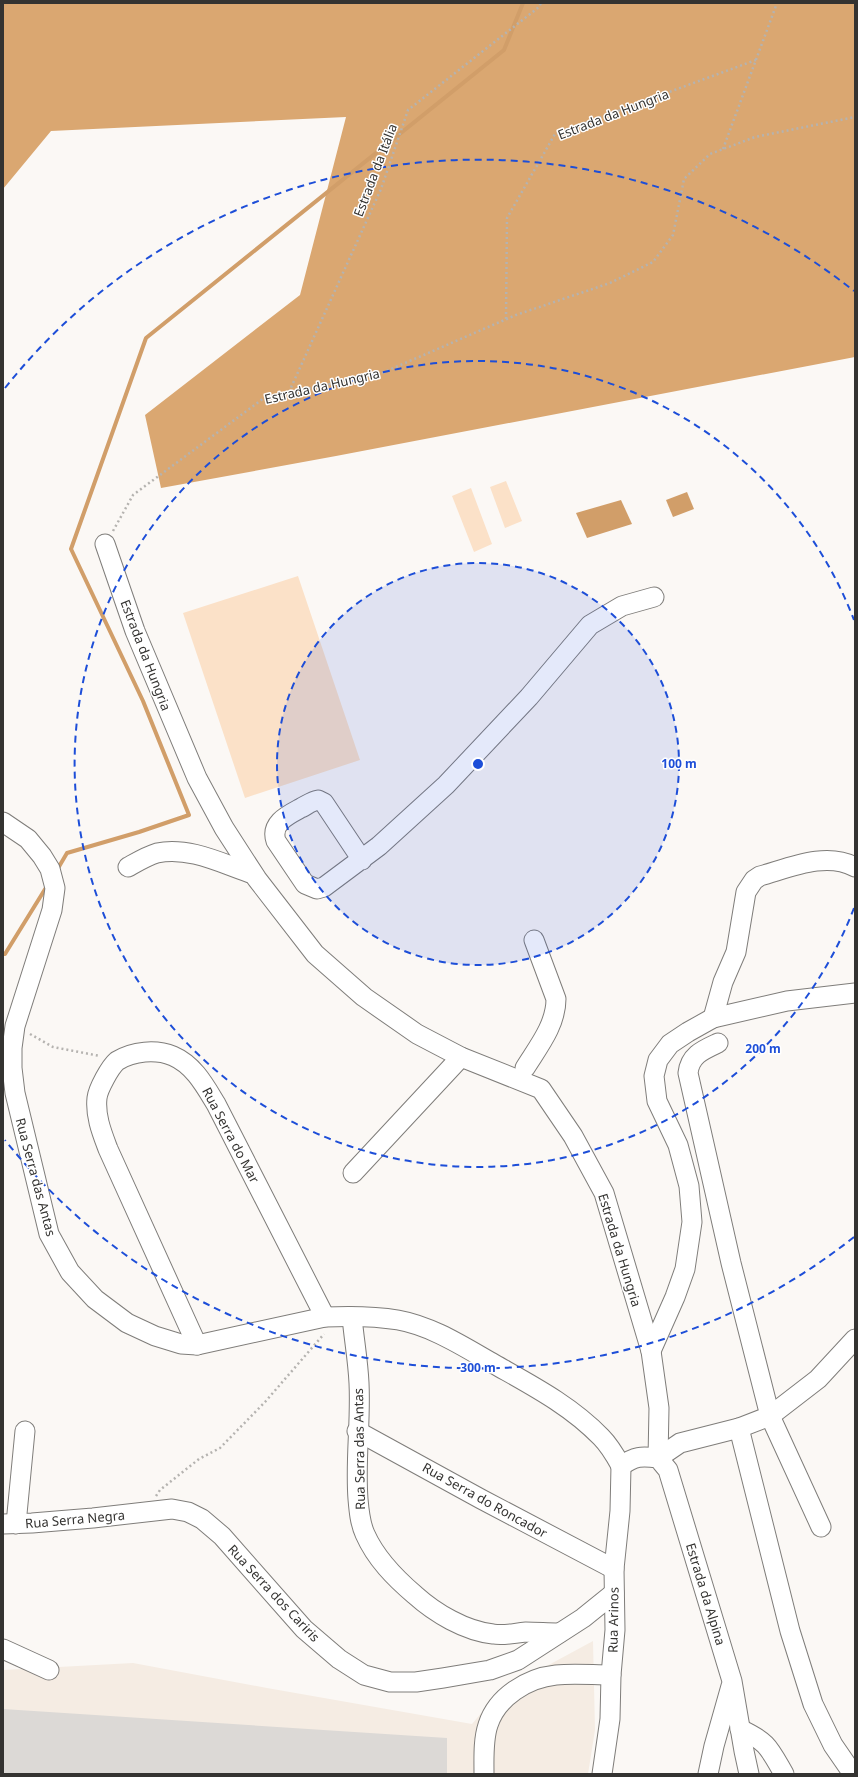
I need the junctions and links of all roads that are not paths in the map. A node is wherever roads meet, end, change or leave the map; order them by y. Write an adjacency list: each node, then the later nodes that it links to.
1 (105, 544): 7 (street, Estrada da Hungria)
2 (654, 597): 4 (street)
3 (3, 822): 17 (street, Rua Serra das Antas)
4 (362, 860): 4 (street)
5 (128, 867): 7 (street)
6 (855, 867): 10 (street)
7 (253, 874): 12 (street, Estrada da Hungria)
8 (534, 940): 13 (street)
9 (855, 993): 10 (street)
10 (713, 1018): 18 (street)
11 (718, 1042): 19 (street)
12 (461, 1057): 14 (street); 18 (street, Estrada da Hungria)
13 (525, 1068)
14 (353, 1173)
15 (338, 1317): 17 (street, Rua Serra das Antas); 17 (street, Rua Serra do Mar); 21 (street, Rua Serra das Antas); 24 (street, Rua Serra das Antas)
16 (855, 1339): 19 (street)
17 (197, 1345)
18 (651, 1352): 23 (street, Estrada da Hungria)
19 (770, 1416): 20 (street); 27 (street)
20 (739, 1428): 23 (street); 43 (street)
21 (357, 1430): 28 (street, Rua Serra do Roncador); 32 (street, Rua Serra das Antas)
22 (25, 1431): 26 (street)
23 (658, 1458): 24 (street); 36 (street, Estrada da Alpina)
24 (621, 1466): 28 (street, Rua Arinos)
25 (147, 1512): 26 (street, Rua Serra Negra); 32 (street, Rua Serra dos Cariris)
26 (9, 1524)
27 (821, 1527)
28 (614, 1569): 29 (street, Rua Arinos)
29 (614, 1593): 30 (street); 31 (street, Rua Arinos)
30 (583, 1618): 31 (street); 32 (street)
31 (614, 1630): 35 (street, Rua Arinos)
32 (559, 1633)
33 (3, 1650): 34 (street)
34 (49, 1670)
35 (611, 1675): 38 (street); 39 (street, Rua Arinos)
36 (732, 1681): 37 (street, Estrada da Alpina); 40 (street)
37 (740, 1728): 41 (street, Estrada da Alpina); 42 (street)
38 (484, 1774)
39 (602, 1774)
40 (708, 1774)
41 (749, 1774)
42 (784, 1774)
43 (854, 1774)

